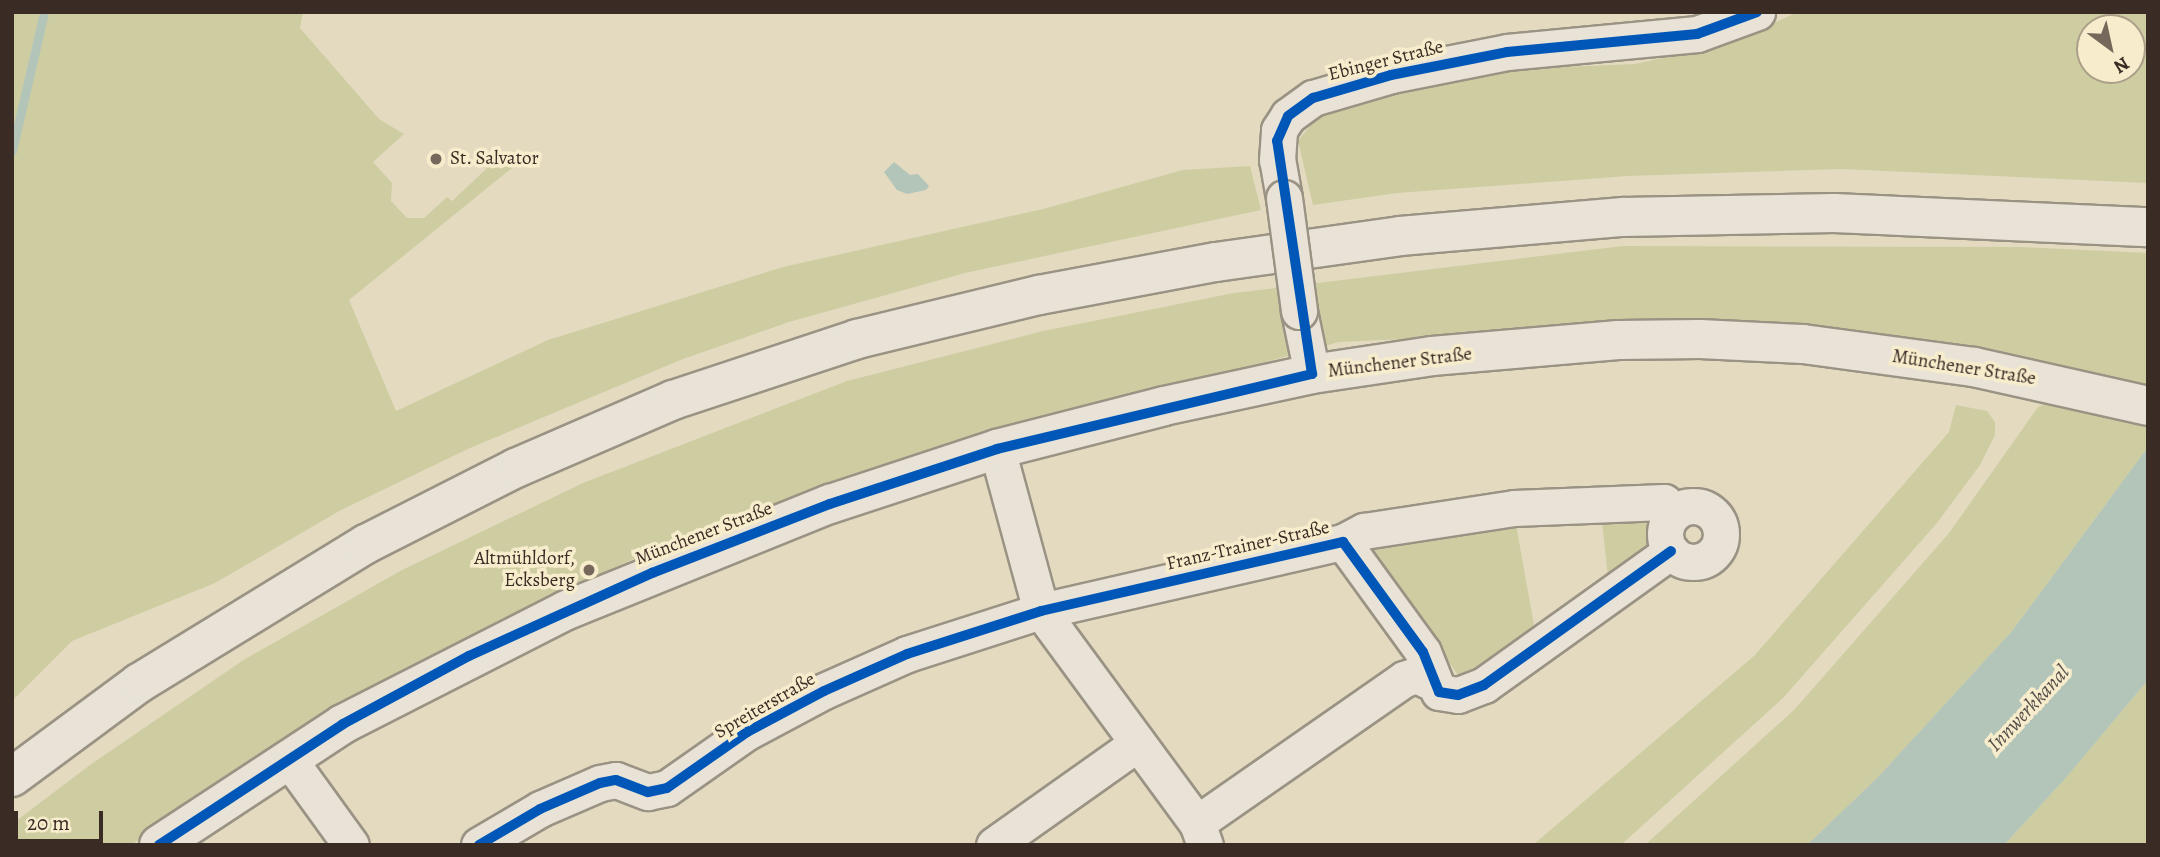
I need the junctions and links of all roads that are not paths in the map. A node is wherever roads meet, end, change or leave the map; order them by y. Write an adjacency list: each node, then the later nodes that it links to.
1 (1757, 12): 3 (street, Ebinger Straße, bridge)
2 (2148, 227): 13 (main road)
3 (1311, 374): 4 (main road, Münchener Straße); 5 (main road, Münchener Straße)
4 (2148, 406)
5 (997, 449): 9 (street); 12 (main road, Münchener Straße)
6 (1675, 512): 7 (street, Franz-Trainer-Straße); 8 (street); 8 (street, Franz-Trainer-Straße)
7 (1343, 542): 9 (street, Franz-Trainer-Straße); 10 (street, Franz-Trainer-Straße)
8 (1671, 551): 10 (street)
9 (1041, 611): 11 (street); 17 (street, Spreiterstraße)
10 (1433, 683): 14 (street)
11 (1138, 743): 14 (street); 18 (street)
12 (288, 758): 15 (main road, Münchener Straße); 16 (street)
13 (12, 777)
14 (1201, 834)
15 (159, 845)
16 (351, 845)
17 (479, 845)
18 (994, 845)

